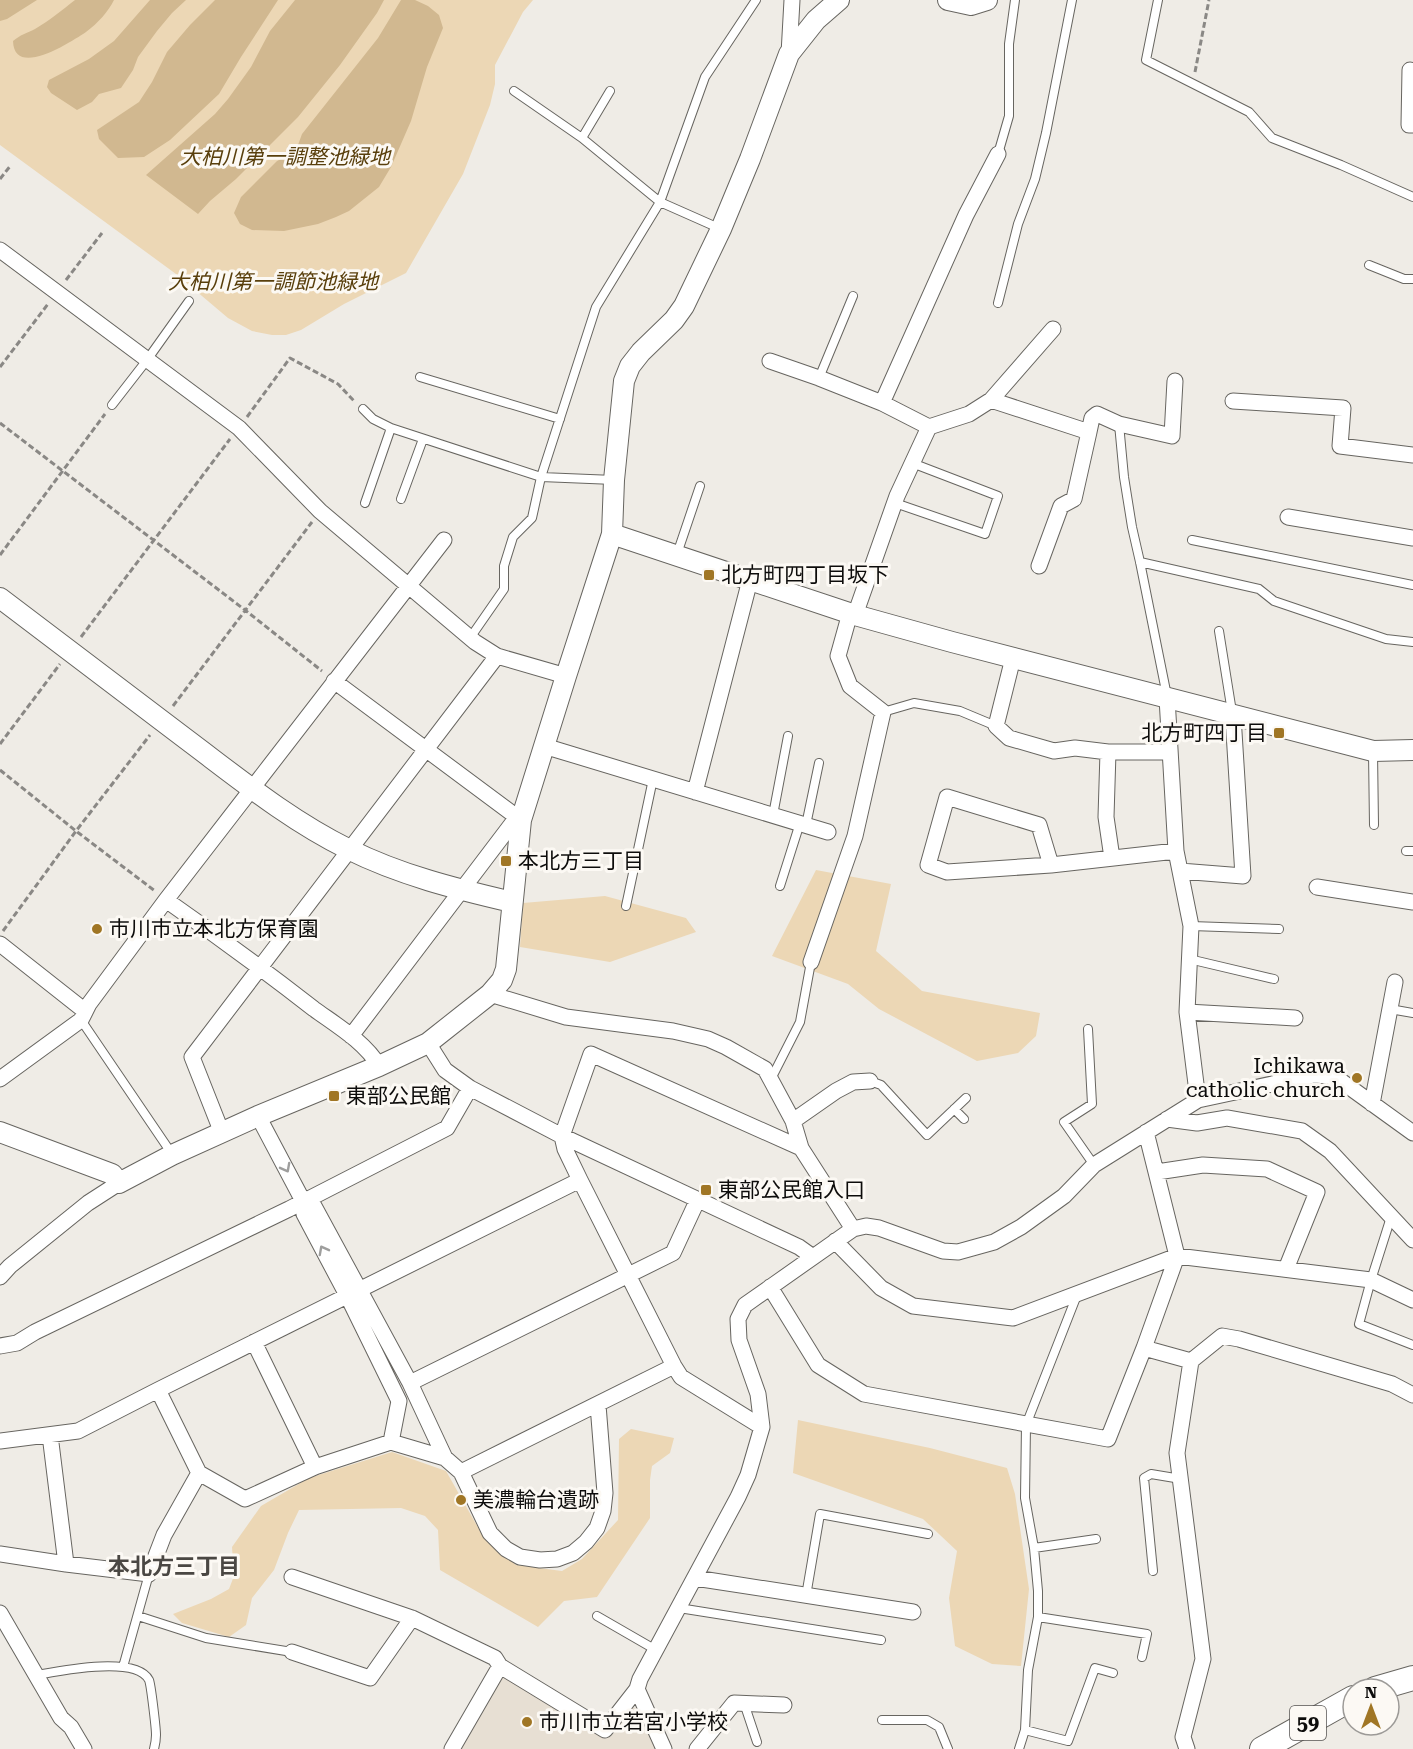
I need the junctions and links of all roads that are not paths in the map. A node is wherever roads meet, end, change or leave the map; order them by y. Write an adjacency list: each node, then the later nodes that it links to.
1 (756, 0): 17 (lane)
2 (792, 0): 9 (street)
3 (839, 0): 9 (street)
4 (948, 0): 8 (street)
5 (1015, 0): 15 (lane)
6 (1072, 0): 24 (lane)
7 (1158, 0): 16 (lane)
8 (985, 1)
9 (789, 54): 18 (street)
10 (1410, 70): 13 (street)
11 (514, 91): 14 (lane)
12 (610, 91): 14 (lane)
13 (1413, 125)
14 (582, 138): 17 (lane)
15 (998, 154): 33 (street)
16 (1413, 197)
17 (660, 202): 18 (lane); 36 (lane)
18 (721, 229): 45 (street)
19 (0, 250): 26 (street)
20 (1369, 265): 21 (lane)
21 (1413, 279)
22 (854, 296): 29 (lane)
23 (189, 301): 26 (lane)
24 (998, 303)
25 (1053, 329): 31 (street)
26 (147, 360): 34 (lane); 60 (street)
27 (770, 361): 29 (street)
28 (420, 377): 36 (lane)
29 (819, 378): 33 (street)
30 (1175, 381): 37 (street)
31 (991, 400): 38 (street); 40 (street)
32 (1233, 401): 42 (street)
33 (882, 403): 38 (street)
34 (112, 405)
35 (363, 409): 39 (lane)
36 (560, 419): 44 (lane)
37 (1119, 424): 40 (street); 56 (lane)
38 (928, 427): 43 (street)
39 (391, 428): 41 (lane); 49 (lane)
40 (1089, 432): 57 (street)
41 (423, 439): 44 (lane); 47 (lane)
42 (1413, 454)
43 (912, 463): 48 (street); 48 (lane)
44 (541, 477): 45 (lane); 64 (lane)
45 (614, 480): 51 (street)
46 (700, 486): 55 (lane)
47 (401, 500)
48 (895, 502): 62 (street)
49 (365, 503)
50 (1288, 517): 52 (street)
51 (612, 534): 55 (street); 68 (street)
52 (1413, 538)
53 (444, 540): 60 (street)
54 (1192, 540): 59 (lane)
55 (677, 556): 58 (street)
56 (1140, 562): 65 (lane); 70 (lane)
57 (1039, 566)
58 (750, 580): 62 (street); 84 (street)
59 (1413, 585)
60 (408, 586): 64 (street); 69 (street)
61 (0, 598): 83 (street)
62 (852, 614): 67 (street); 71 (street)
63 (1219, 631): 72 (lane)
64 (470, 638): 66 (street)
65 (1413, 642)
66 (497, 656): 68 (street); 76 (street)
67 (1013, 658): 70 (street); 73 (street)
68 (566, 676): 75 (street)
69 (334, 681): 76 (street); 83 (street)
70 (1167, 698): 72 (street); 80 (street)
71 (883, 712): 73 (lane); 106 (street)
72 (1233, 716): 78 (street); 94 (street)
73 (996, 726): 79 (street)
74 (789, 736): 85 (lane)
75 (544, 746): 82 (street); 86 (street)
76 (427, 748): 86 (street); 90 (street)
77 (1413, 750): 78 (street)
78 (1373, 751): 88 (lane)
79 (1108, 752): 80 (street); 92 (street)
80 (1170, 752): 91 (street)
81 (819, 763): 87 (lane)
82 (653, 779): 84 (street); 101 (lane)
83 (251, 789): 90 (street); 98 (street)
84 (695, 792): 85 (street)
85 (773, 815): 87 (street)
86 (519, 819): 97 (street); 99 (street)
87 (803, 824): 89 (street); 95 (lane)
88 (1374, 825)
89 (828, 832)
90 (349, 850): 97 (street); 107 (street)
91 (1176, 851): 92 (street); 94 (street)
92 (1112, 858): 93 (street)
93 (1051, 865): 93 (street)
94 (1180, 871): 102 (street)
95 (780, 886)
96 (1317, 887): 100 (street)
97 (461, 890): 99 (street); 117 (street)
98 (166, 900): 107 (street); 114 (street)
99 (512, 902): 110 (street)
100 (1413, 902)
101 (626, 906)
102 (1191, 926): 103 (lane); 105 (street)
103 (1279, 929)
104 (0, 944): 114 (street)
105 (1189, 959): 108 (lane); 112 (street)
106 (811, 962): 121 (lane)
107 (260, 967): 117 (street); 134 (street)
108 (1274, 979)
109 (1395, 982): 111 (street)
110 (490, 994): 118 (street); 121 (street)
111 (1390, 1010): 113 (lane); 126 (street)
112 (1188, 1012): 115 (street); 125 (street)
113 (1413, 1013)
114 (83, 1016): 120 (street); 138 (lane)
115 (1295, 1018)
116 (1088, 1029): 139 (lane)
117 (351, 1036): 119 (street)
118 (428, 1043): 119 (street); 123 (street)
119 (379, 1066): 128 (street)
120 (0, 1079)
121 (771, 1079): 131 (street)
122 (870, 1081): 127 (lane); 131 (street)
123 (470, 1088): 136 (street); 144 (street)
124 (966, 1098): 127 (lane)
125 (1198, 1100): 126 (street); 130 (street)
126 (1372, 1104): 135 (street)
127 (954, 1109): 129 (lane)
128 (258, 1116): 134 (street); 144 (street, one-way to 144)
129 (964, 1119)
130 (1167, 1119): 133 (street); 145 (street)
131 (793, 1121): 137 (street)
132 (0, 1132): 142 (street)
133 (1146, 1132): 139 (street); 140 (street)
134 (222, 1133): 138 (street)
135 (1413, 1133)
136 (562, 1136): 137 (street); 141 (street); 143 (street)
137 (801, 1148): 146 (street)
138 (172, 1155): 142 (street)
139 (1094, 1166): 146 (street)
140 (1157, 1172): 149 (street); 152 (street)
141 (580, 1180): 153 (street); 156 (street)
142 (119, 1183): 151 (street)
143 (698, 1199): 150 (street); 153 (street)
144 (303, 1201): 156 (street); 161 (street)
145 (1391, 1217): 147 (street); 154 (lane)
146 (854, 1229): 148 (street)
147 (1413, 1240)
148 (835, 1241): 150 (street); 157 (street)
149 (1177, 1256): 152 (street); 157 (street); 162 (street)
150 (813, 1257): 155 (street)
151 (3, 1268)
152 (1286, 1269): 154 (street)
153 (627, 1275): 164 (street); 165 (street)
154 (1371, 1280): 158 (street); 160 (lane)
155 (770, 1287): 169 (street); 170 (street)
156 (354, 1293): 159 (street); 165 (street); 173 (street)
157 (1078, 1293): 169 (lane)
158 (1413, 1300)
159 (254, 1342): 166 (street); 175 (street)
160 (1413, 1345)
161 (0, 1346)
162 (1144, 1348): 163 (street); 169 (street)
163 (1191, 1361): 167 (street); 178 (street)
164 (674, 1366): 168 (street); 170 (street)
165 (410, 1383): 174 (street)
166 (158, 1390): 171 (street); 177 (street)
167 (1413, 1395)
168 (598, 1405): 176 (street); 176 (street)
169 (1026, 1425): 181 (lane)
170 (762, 1427): 187 (street)
171 (50, 1435): 172 (street); 183 (street)
172 (0, 1441)
173 (391, 1442): 174 (street); 175 (street)
174 (445, 1458): 176 (street)
175 (315, 1467): 177 (street)
176 (460, 1472)
177 (199, 1473): 185 (street)
178 (1180, 1479): 184 (lane); 218 (street)
179 (928, 1534): 188 (lane)
180 (1096, 1539): 181 (lane)
181 (1034, 1548): 194 (lane)
182 (0, 1554): 183 (street)
183 (66, 1564): 185 (street)
184 (1153, 1571)
185 (149, 1574): 192 (lane)
186 (292, 1577): 195 (street)
187 (695, 1578): 188 (street); 189 (street)
188 (806, 1596): 191 (street)
189 (679, 1608): 196 (lane); 197 (street)
190 (0, 1612): 203 (street)
191 (913, 1612)
192 (138, 1616): 198 (lane); 201 (lane)
193 (597, 1616): 197 (lane)
194 (1038, 1617): 199 (lane); 209 (lane)
195 (412, 1618): 198 (street); 200 (street)
196 (880, 1640)
197 (656, 1650): 204 (street)
198 (292, 1652)
199 (1142, 1657)
200 (500, 1666): 204 (street); 213 (street)
201 (123, 1667): 203 (lane); 212 (lane)
202 (1113, 1673): 209 (lane)
203 (37, 1675): 211 (street)
204 (637, 1689): 214 (street)
205 (744, 1703): 206 (street); 210 (lane); 215 (street)
206 (784, 1705)
207 (1341, 1705): 219 (main road, 59)
208 (882, 1720): 216 (lane)
209 (1025, 1730): 217 (lane)
210 (757, 1742)
211 (84, 1749)
212 (154, 1749)
213 (452, 1749)
214 (664, 1749)
215 (697, 1749)
216 (948, 1749)
217 (1018, 1749)
218 (1187, 1749)
219 (1262, 1749)

